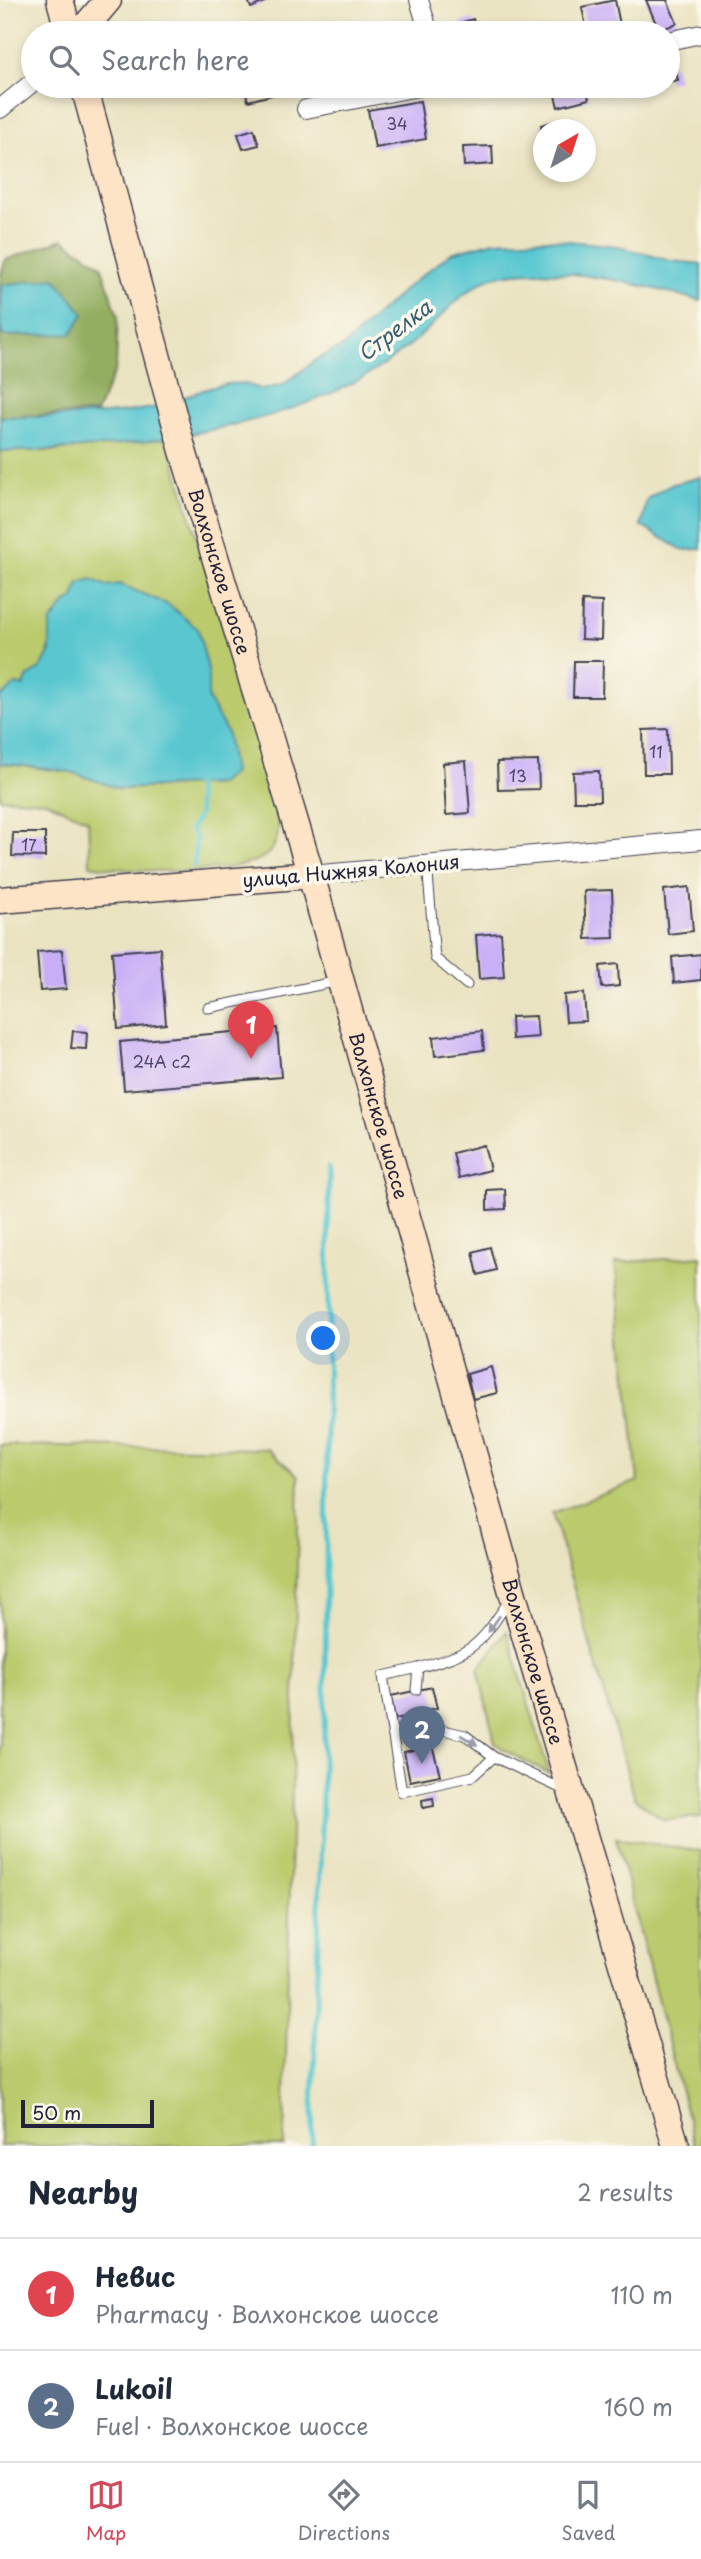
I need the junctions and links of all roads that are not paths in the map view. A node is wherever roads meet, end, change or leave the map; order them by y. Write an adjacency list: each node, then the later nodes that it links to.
1 (60, 0): 4 (main road)
2 (108, 0): 5 (main road)
3 (419, 0): 6 (street)
4 (66, 21)
5 (90, 21)
6 (425, 21)
7 (701, 34): 8 (street)
8 (680, 38)
9 (21, 92): 12 (street)
10 (87, 98): 16 (main road, Волхонское шоссе)
11 (362, 98): 13 (street)
12 (0, 109)
13 (306, 109)
14 (701, 840): 15 (street, улица Нижняя Колония)
15 (427, 863): 16 (street, улица Нижняя Колония); 19 (lane)
16 (311, 874): 17 (main road, улица Нижняя Колония); 18 (main road, Волхонское шоссе)
17 (0, 900)
18 (341, 981): 20 (lane); 21 (main road, Волхонское шоссе)
19 (467, 985)
20 (208, 1009)
21 (513, 1595): 22 (lane, one-way to 22); 26 (main road, Волхонское шоссе)
22 (418, 1668): 23 (lane); 24 (lane)
23 (416, 1690)
24 (393, 1733): 25 (lane, one-way to 25); 25 (lane)
25 (494, 1758): 26 (lane)
26 (572, 1794): 27 (main road, Волхонское шоссе)
27 (676, 2146)

